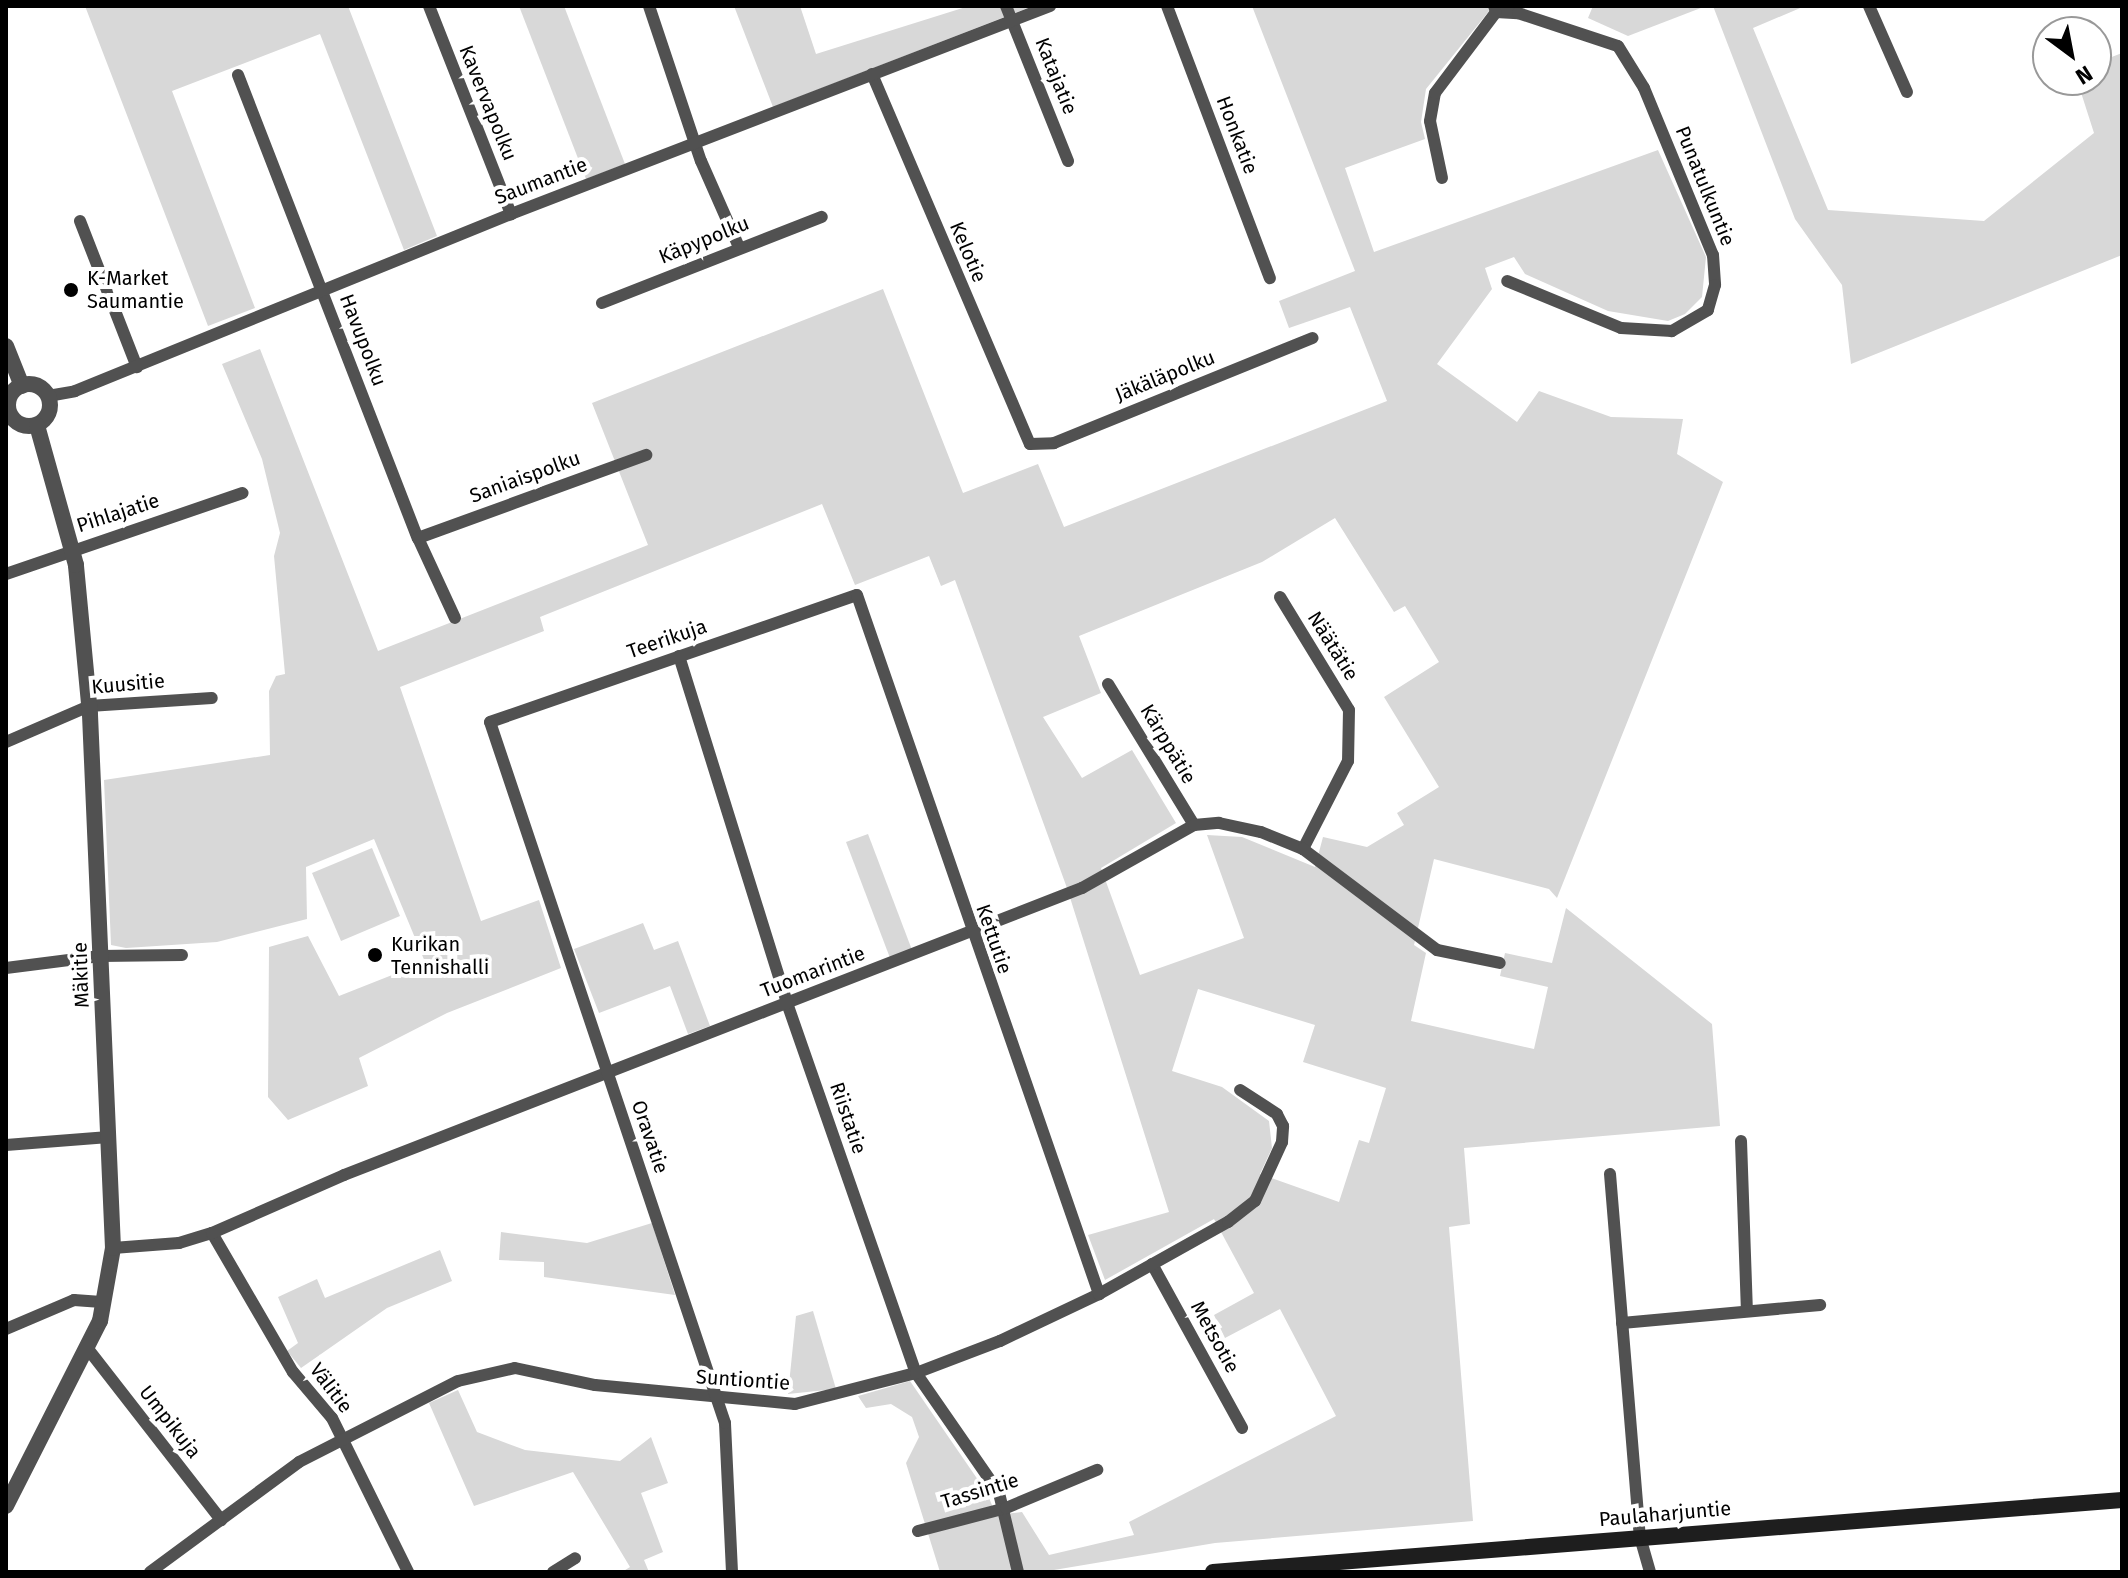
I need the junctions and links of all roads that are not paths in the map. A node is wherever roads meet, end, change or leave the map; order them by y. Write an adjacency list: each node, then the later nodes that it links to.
1 (429, 6): 15 (street, Kavervapolku)
2 (649, 6): 12 (street)
3 (1006, 6): 8 (street, Katajatie)
4 (1050, 6): 8 (street, Saumantie)
5 (1167, 6): 19 (street, Honkatie)
6 (1869, 6): 11 (street)
7 (1495, 9): 14 (street, Punatulkuntie); 20 (street, Punatulkuntie)
8 (1011, 21): 9 (street, Saumantie); 13 (street, Katajatie)
9 (872, 74): 12 (street, Saumantie); 30 (street, Kelotie)
10 (238, 75): 21 (street, Havupolku)
11 (1907, 92)
12 (695, 144): 15 (street, Saumantie); 18 (street)
13 (1068, 161)
14 (1442, 178)
15 (511, 214): 21 (street, Saumantie)
16 (822, 217): 18 (street, Käpypolku)
17 (80, 221): 25 (street)
18 (739, 247): 22 (street, Käpypolku)
19 (1270, 278)
20 (1507, 281)
21 (323, 289): 25 (street, Saumantie); 33 (street, Havupolku)
22 (602, 303)
23 (1313, 338): 30 (street, Jäkäläpolku)
24 (6, 346): 26 (street)
25 (137, 367): 27 (street, Saumantie)
26 (22, 386): 27 (street); 28 (street)
27 (48, 396): 29 (street)
28 (8, 414): 29 (street)
29 (37, 425): 34 (street, Mäkitie)
30 (1030, 444)
31 (646, 455): 33 (street, Saniaispolku)
32 (243, 493): 34 (street, Pihlajatie)
33 (418, 538): 38 (street, Havupolku)
34 (73, 549): 35 (street, Pihlajatie); 42 (street, Mäkitie)
35 (6, 574)
36 (857, 595): 39 (street, Teerikuja); 47 (street, Kettutie)
37 (1280, 597): 46 (street, Näätätie)
38 (455, 618)
39 (679, 656): 43 (street, Teerikuja); 52 (street, Riistatie)
40 (1108, 684): 45 (street, Kärppätie)
41 (212, 698): 42 (street, Kuusitie)
42 (89, 706): 44 (street, Kuusitie); 49 (street, Mäkitie)
43 (490, 722): 53 (street, Oravatie)
44 (6, 742)
45 (1194, 825): 46 (street); 47 (street, Tuomarintie)
46 (1303, 849): 50 (street)
47 (970, 933): 52 (street, Tuomarintie); 62 (street, Kettutie)
48 (182, 955): 49 (street)
49 (100, 956): 51 (street); 55 (street, Mäkitie)
50 (1500, 963)
51 (6, 968)
52 (787, 1003): 53 (street, Tuomarintie); 69 (street, Riistatie)
53 (606, 1072): 59 (street, Tuomarintie); 70 (street, Oravatie)
54 (1240, 1090): 61 (street, Suntiontie)
55 (109, 1137): 57 (street); 60 (street, Mäkitie)
56 (1741, 1141): 65 (street)
57 (6, 1145)
58 (1610, 1174): 66 (street)
59 (212, 1233): 60 (street, Tuomarintie); 72 (street, Välitie)
60 (113, 1248): 63 (street, Mäkitie)
61 (1152, 1264): 62 (street, Suntiontie); 71 (street, Metsotie)
62 (1099, 1294): 69 (street, Suntiontie)
63 (105, 1302): 67 (street); 68 (street, Mäkitie)
64 (1820, 1305): 65 (street)
65 (1747, 1310): 66 (street)
66 (1622, 1323): 79 (street)
67 (6, 1329)
68 (88, 1349): 75 (street, Mäkitie); 77 (street, Umpikuja)
69 (916, 1373): 70 (street, Suntiontie); 76 (street, Riistatie)
70 (718, 1400): 72 (street, Suntiontie); 85 (street, Oravatie)
71 (1242, 1428)
72 (341, 1439): 77 (street, Suntiontie); 83 (street, Välitie)
73 (1097, 1470): 76 (street, Tassintie)
74 (2122, 1500): 79 (main road, Paulaharjuntie)
75 (6, 1506)
76 (1006, 1508): 78 (street, Tassintie); 86 (street, Riistatie)
77 (221, 1520): 82 (street, Suntiontie)
78 (918, 1531)
79 (1640, 1537): 81 (main road, Paulaharjuntie); 88 (street)
80 (575, 1558): 84 (street)
81 (1336, 1567): 87 (main road, Paulaharjuntie)
82 (150, 1572)
83 (408, 1572)
84 (553, 1572)
85 (732, 1572)
86 (1018, 1572)
87 (1213, 1572)
88 (1650, 1572)

